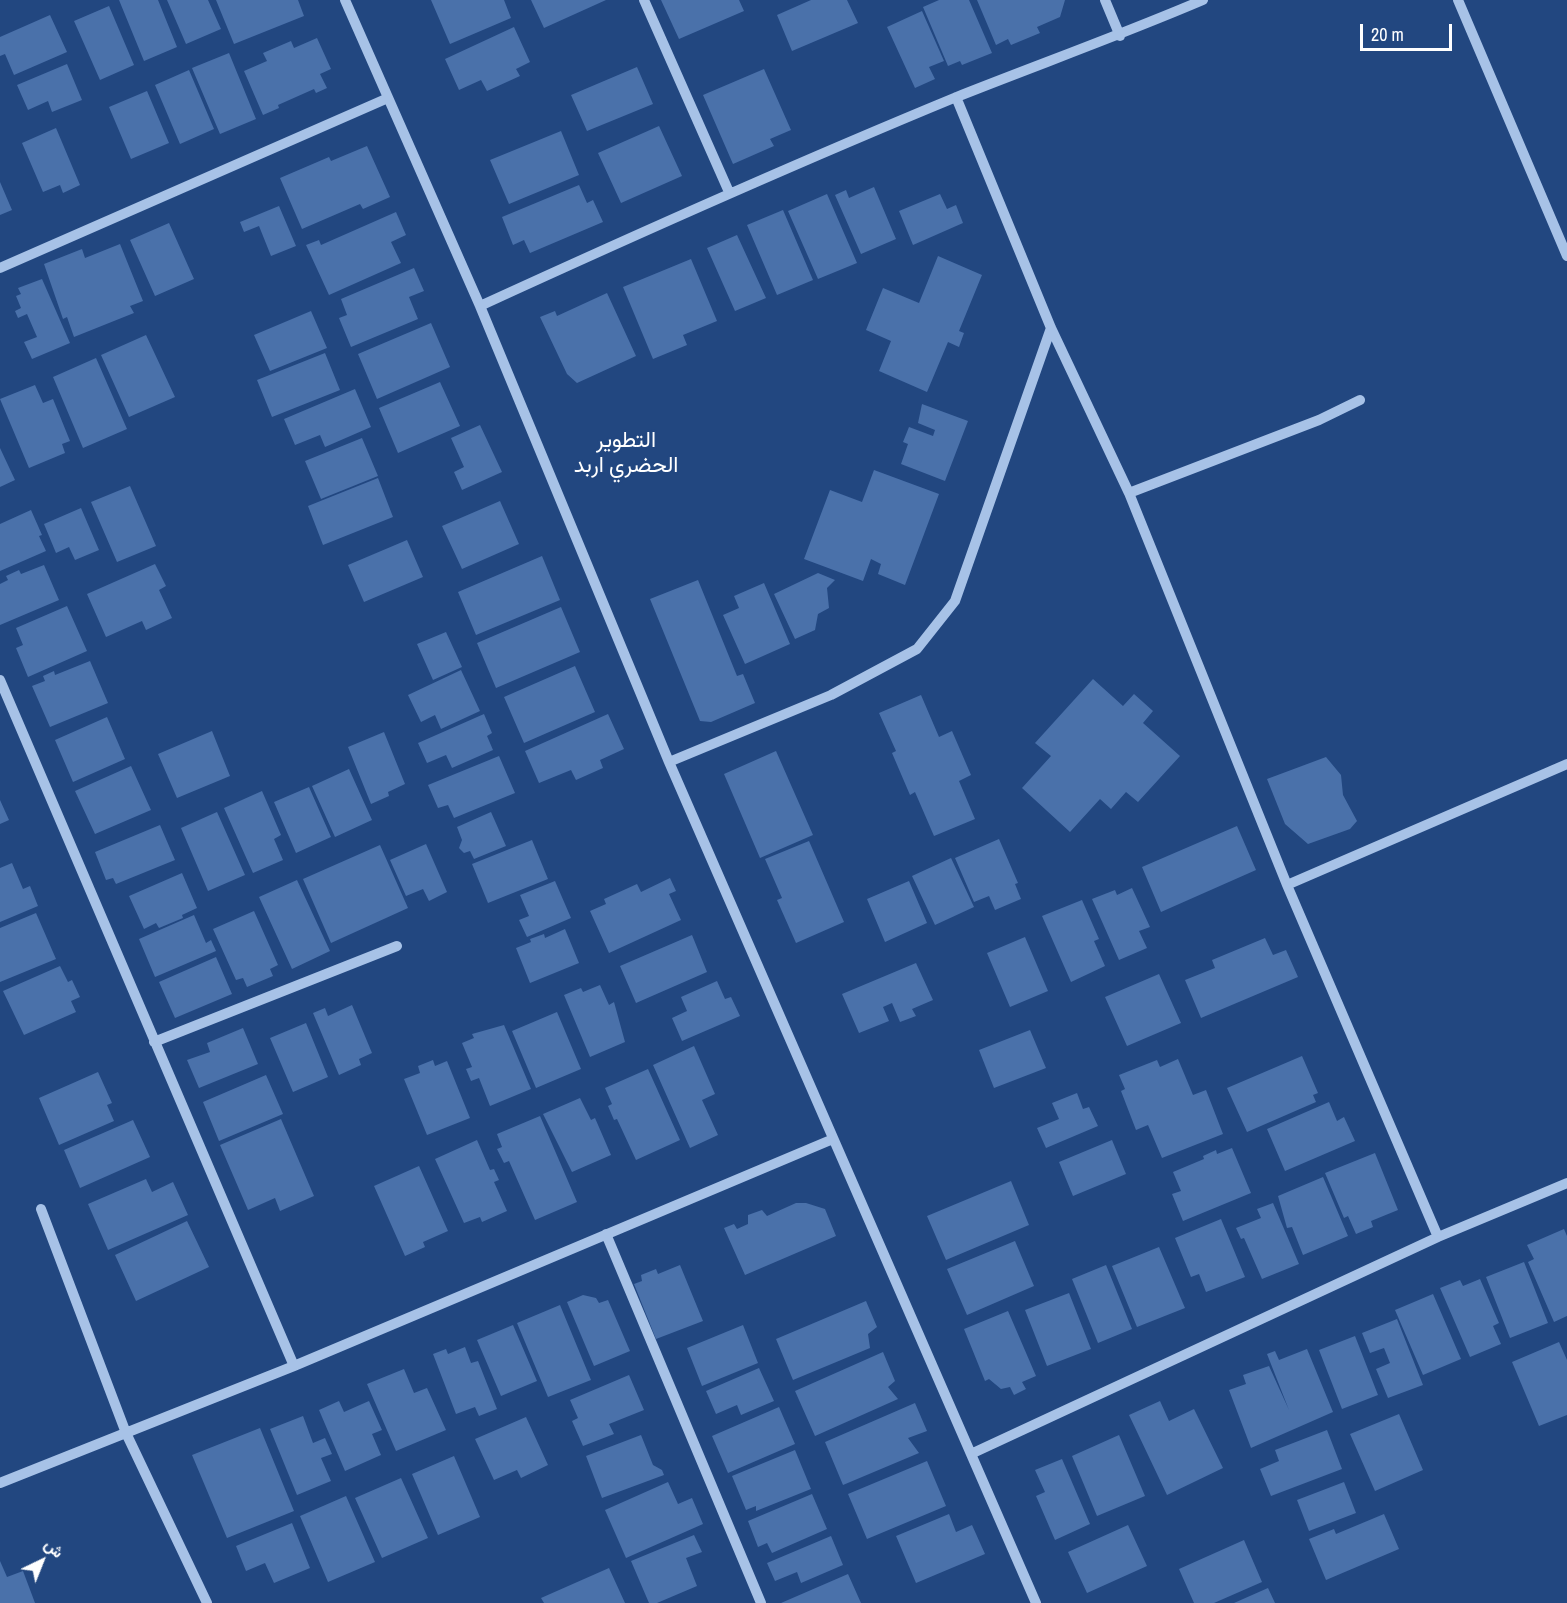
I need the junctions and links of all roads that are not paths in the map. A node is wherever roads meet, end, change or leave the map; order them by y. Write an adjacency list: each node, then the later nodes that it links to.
1 (345, 0): 8 (street)
2 (644, 0): 9 (street)
3 (1105, 0): 6 (street)
4 (1203, 0): 6 (street)
5 (1458, 0): 10 (street)
6 (1120, 36): 7 (street)
7 (956, 97): 9 (street); 13 (street)
8 (388, 98): 11 (street); 12 (street)
9 (729, 192): 12 (street)
10 (1567, 256)
11 (0, 268)
12 (480, 306): 17 (street)
13 (1051, 328): 15 (street); 17 (street)
14 (1360, 400): 15 (street)
15 (1129, 493): 19 (street)
16 (0, 680): 21 (street)
17 (669, 762): 22 (street)
18 (1567, 764): 19 (street)
19 (1287, 885): 26 (street)
20 (397, 946): 21 (street)
21 (153, 1042): 27 (street)
22 (833, 1139): 25 (street); 29 (street)
23 (1567, 1183): 26 (street)
24 (41, 1209): 28 (street)
25 (606, 1234): 27 (street); 32 (street)
26 (1438, 1237): 29 (street)
27 (294, 1366): 28 (street)
28 (126, 1433): 30 (street); 31 (street)
29 (973, 1454): 33 (street)
30 (0, 1483)
31 (207, 1603)
32 (761, 1603)
33 (1036, 1603)

